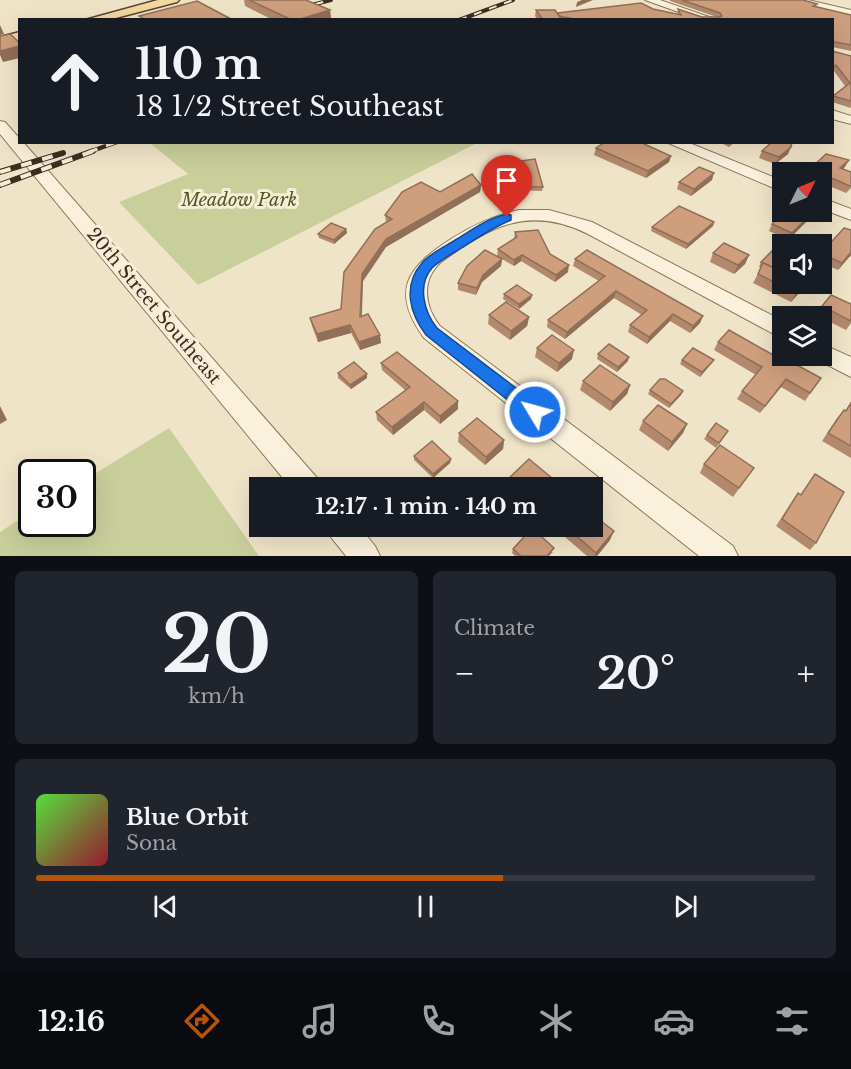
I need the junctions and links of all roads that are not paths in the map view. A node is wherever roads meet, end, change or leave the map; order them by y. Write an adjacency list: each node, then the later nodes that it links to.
1 (172, 0): 5 (main road)
2 (650, 0): 6 (street)
3 (796, 0): 4 (street)
4 (849, 10)
5 (99, 18)
6 (707, 18)
7 (18, 36): 8 (main road)
8 (0, 41)
9 (834, 115): 10 (street)
10 (851, 120)
11 (0, 125): 19 (street, 20th Street Southeast)
12 (678, 144): 13 (street)
13 (772, 182)
14 (832, 207): 15 (street)
15 (851, 215)
16 (772, 325): 22 (street)
17 (832, 358): 18 (street)
18 (851, 368)
19 (299, 477)
20 (349, 537): 21 (street)
21 (365, 556)
22 (723, 556)

